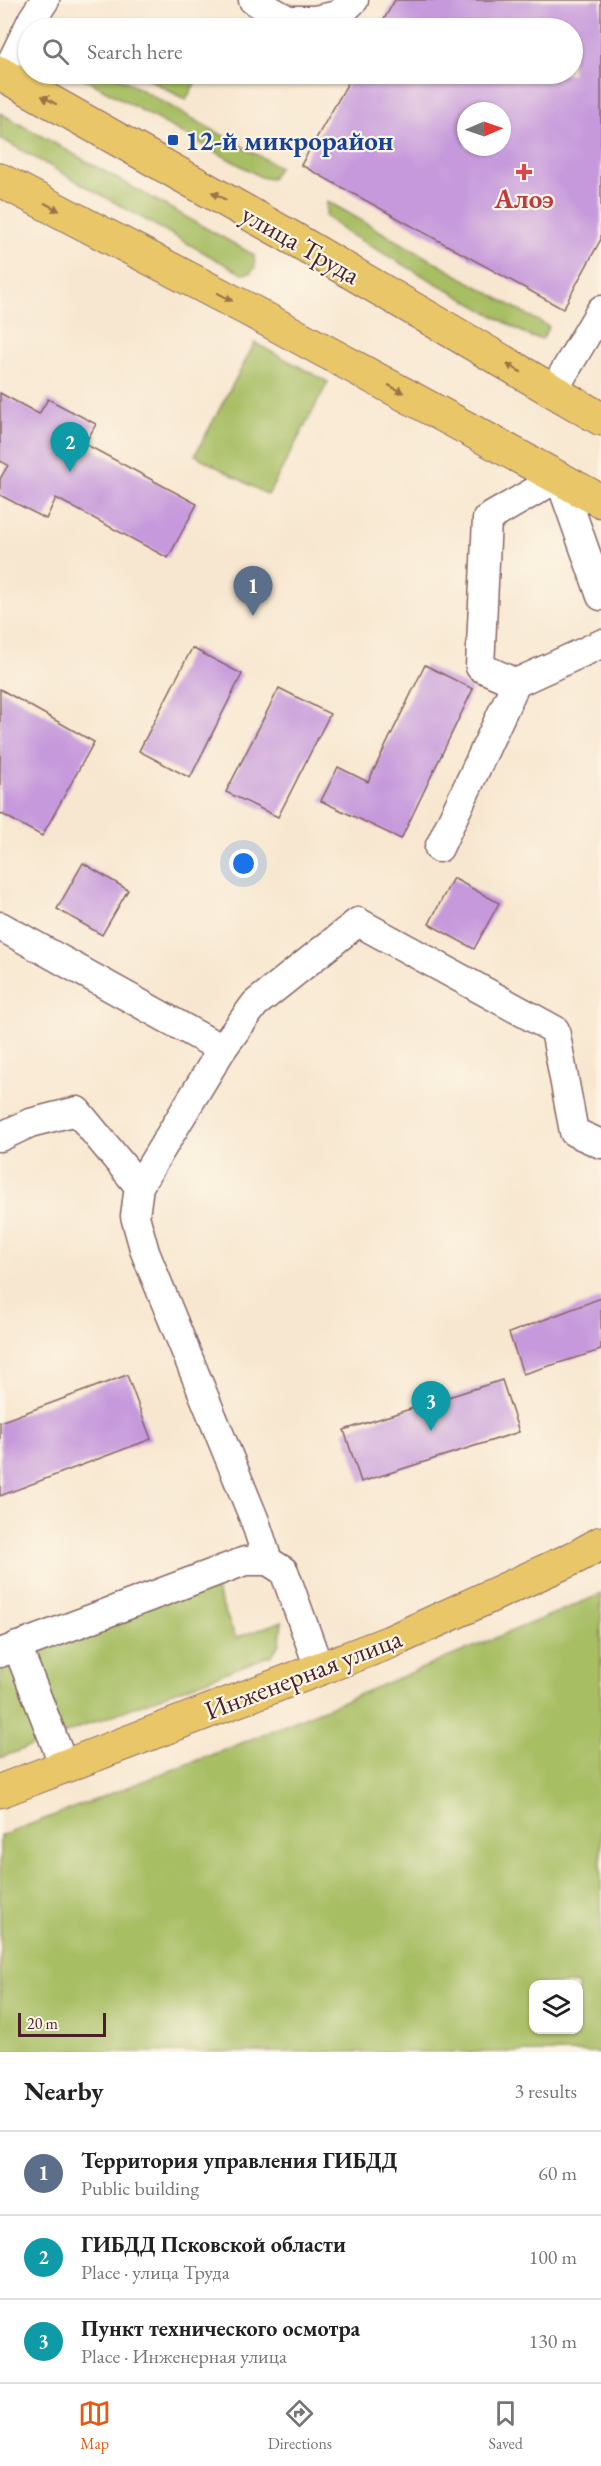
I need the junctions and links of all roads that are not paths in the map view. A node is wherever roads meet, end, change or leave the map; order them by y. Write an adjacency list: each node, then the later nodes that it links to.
1 (45, 0): 4 (lane)
2 (253, 0): 5 (lane)
3 (354, 0): 6 (lane)
4 (33, 18)
5 (284, 18)
6 (324, 18)
7 (18, 46): 8 (lane)
8 (3, 74): 9 (main road, улица Труда, one-way to 8)
9 (18, 82)
10 (21, 84): 13 (main road, улица Труда, one-way to 10)
11 (0, 180): 15 (main road, one-way to 15)
12 (601, 310): 13 (lane)
13 (553, 391): 14 (main road, улица Труда)
14 (601, 419)
15 (559, 477): 16 (main road); 17 (lane); 19 (lane)
16 (601, 501)
17 (601, 596)
18 (601, 644): 19 (lane)
19 (516, 683): 20 (lane)
20 (439, 848)
21 (0, 926): 22 (lane)
22 (222, 1049): 24 (lane); 25 (lane)
23 (0, 1137): 25 (lane)
24 (601, 1144)
25 (139, 1186): 27 (lane)
26 (601, 1543): 29 (main road, Инженерная улица)
27 (268, 1561): 28 (lane); 29 (lane)
28 (8, 1649): 30 (lane)
29 (319, 1668): 30 (main road, Инженерная улица)
30 (64, 1766): 31 (main road, Инженерная улица)
31 (0, 1791)

